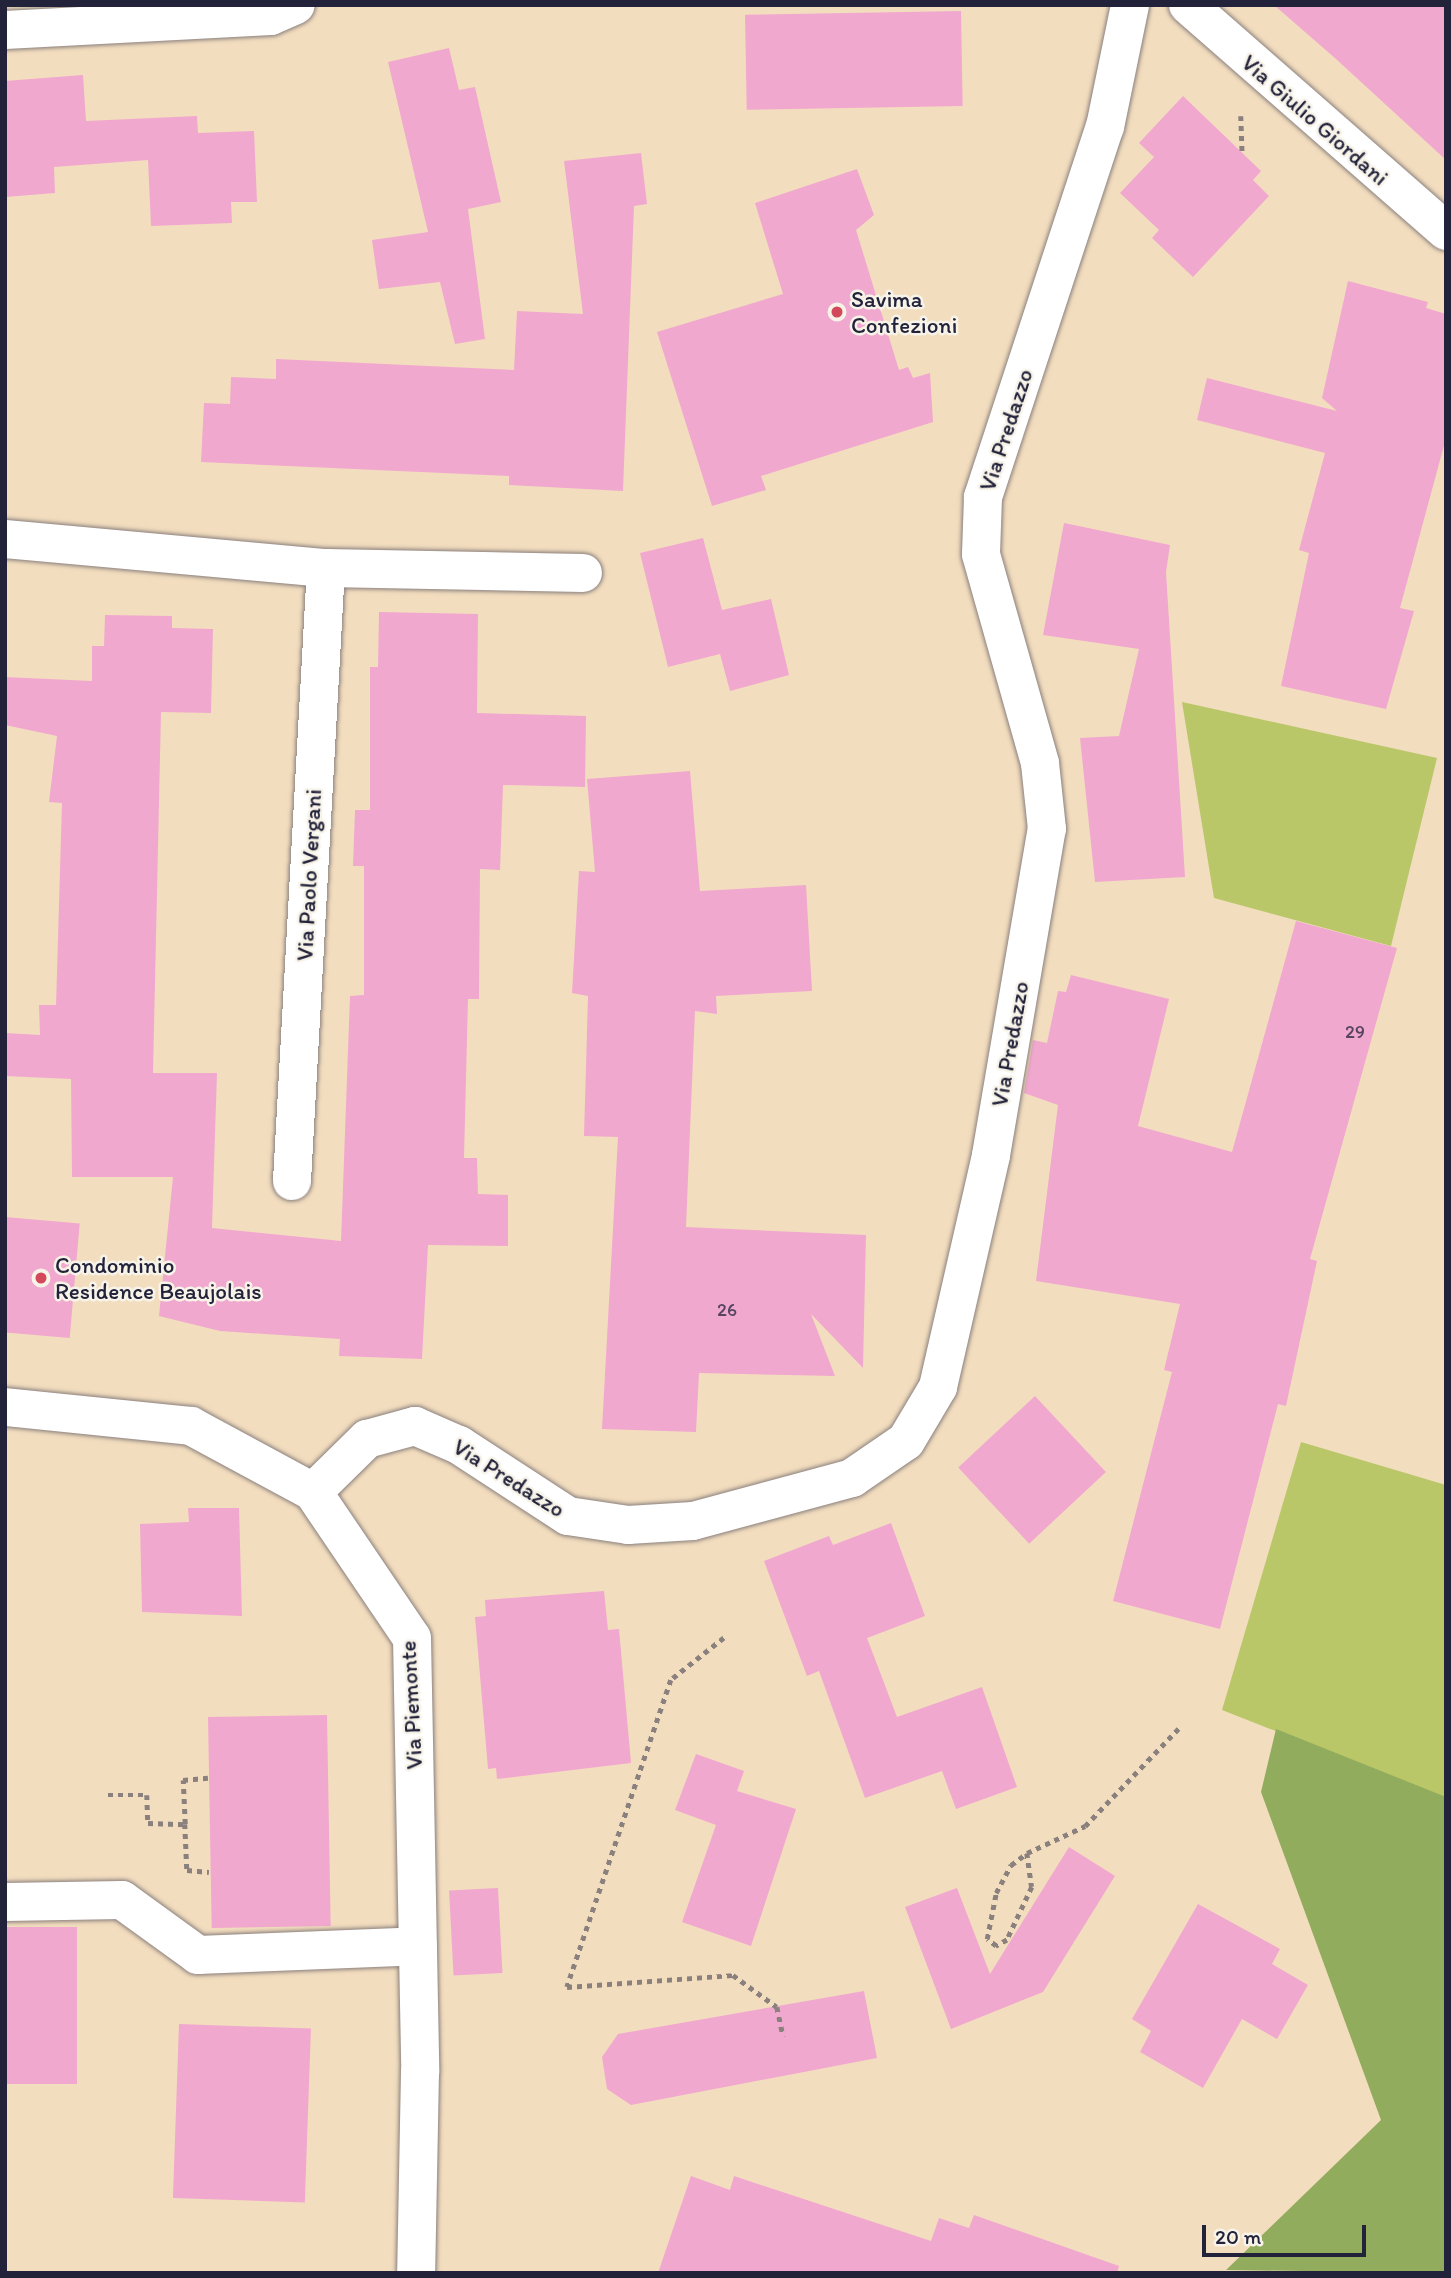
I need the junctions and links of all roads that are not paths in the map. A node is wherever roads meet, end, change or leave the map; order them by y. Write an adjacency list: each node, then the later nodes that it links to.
1 (296, 5): 4 (street)
2 (1130, 5): 11 (street, Via Predazzo)
3 (1188, 5): 5 (street, Via Giulio Giordani)
4 (5, 30)
5 (1446, 231)
6 (5, 539): 7 (street)
7 (326, 568): 8 (street); 9 (street, Via Paolo Vergani)
8 (583, 573)
9 (292, 1181)
10 (5, 1407): 11 (street, Via Piemonte)
11 (313, 1492): 13 (street, Via Piemonte)
12 (5, 1902): 13 (street)
13 (418, 1946): 14 (street, Via Piemonte)
14 (416, 2273)

